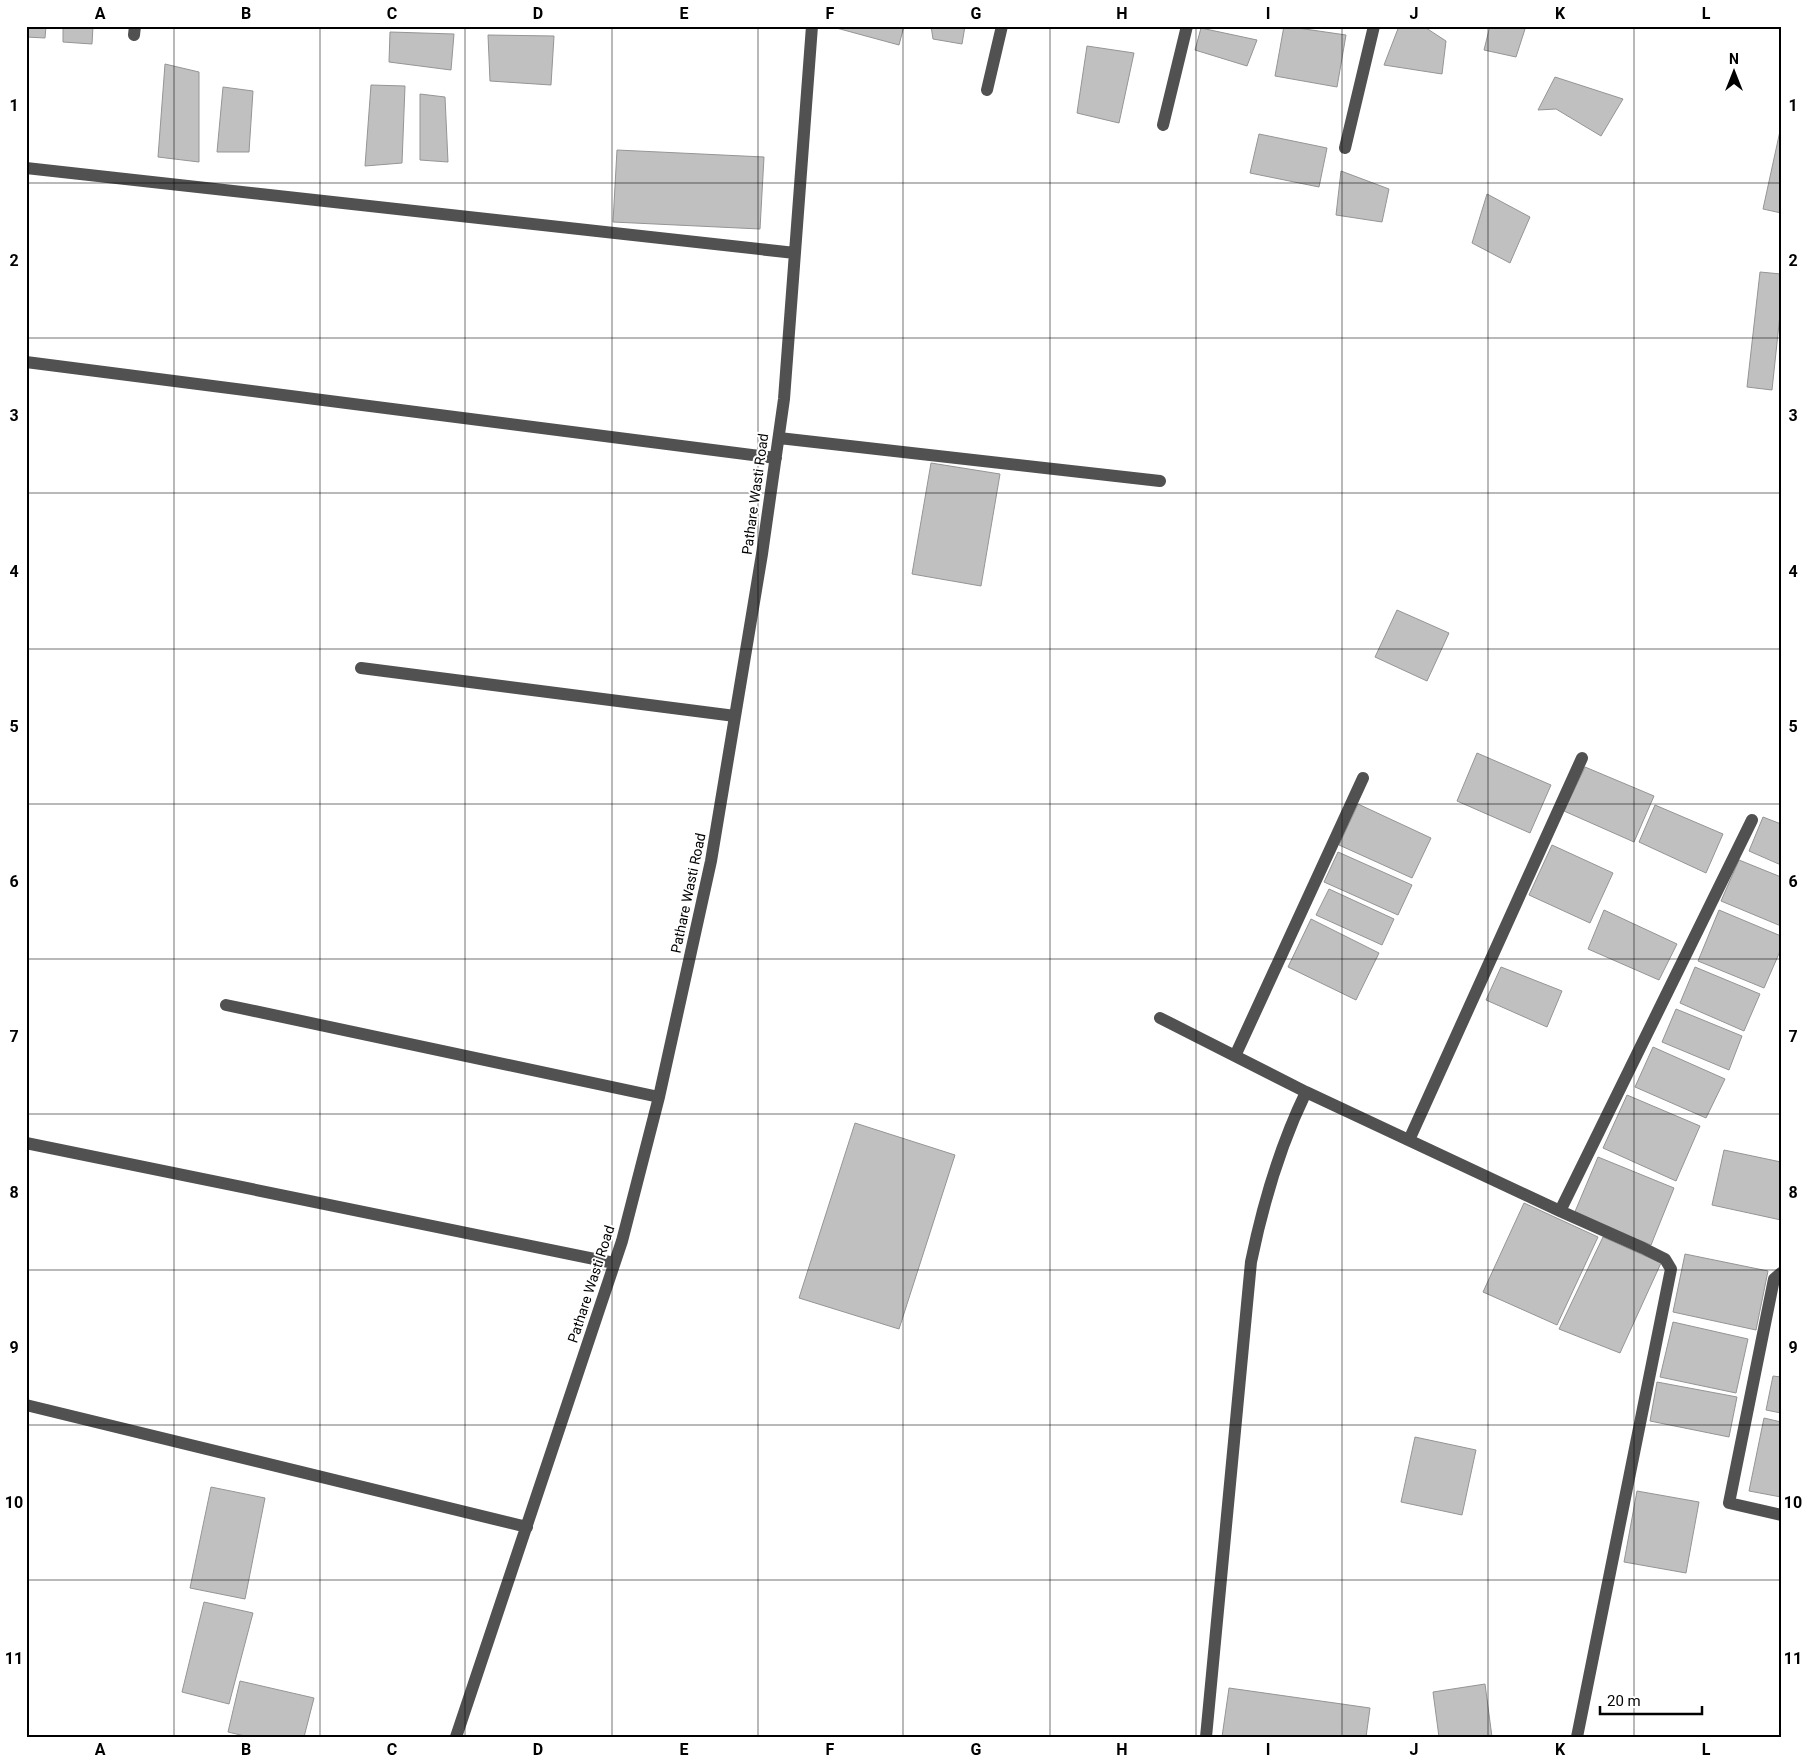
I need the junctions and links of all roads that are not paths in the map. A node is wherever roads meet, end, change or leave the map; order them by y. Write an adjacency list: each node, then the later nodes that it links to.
1 (812, 26): 9 (street, Pathare Wasti Road)
2 (1002, 26): 5 (street)
3 (1187, 26): 6 (street)
4 (1374, 26): 7 (street)
5 (987, 90)
6 (1163, 125)
7 (1345, 148)
8 (26, 168): 9 (street)
9 (795, 253): 11 (street, Pathare Wasti Road)
10 (26, 362): 12 (street)
11 (778, 438): 12 (street, Pathare Wasti Road); 13 (street)
12 (776, 458): 15 (street, Pathare Wasti Road)
13 (1160, 481)
14 (362, 668): 15 (street)
15 (735, 716): 23 (street, Pathare Wasti Road)
16 (1582, 758): 24 (street)
17 (1363, 778): 21 (street)
18 (1752, 820): 26 (street)
19 (226, 1005): 23 (street)
20 (1160, 1018): 21 (street)
21 (1235, 1056): 22 (street)
22 (1306, 1092): 24 (street); 33 (street)
23 (659, 1097): 27 (street, Pathare Wasti Road)
24 (1409, 1140): 26 (street)
25 (26, 1143): 27 (street)
26 (1560, 1211): 34 (street)
27 (614, 1263): 31 (street, Pathare Wasti Road)
28 (1781, 1273): 30 (street)
29 (26, 1405): 31 (street)
30 (1781, 1516)
31 (527, 1527): 32 (street, Pathare Wasti Road)
32 (456, 1737)
33 (1206, 1737)
34 (1577, 1737)

